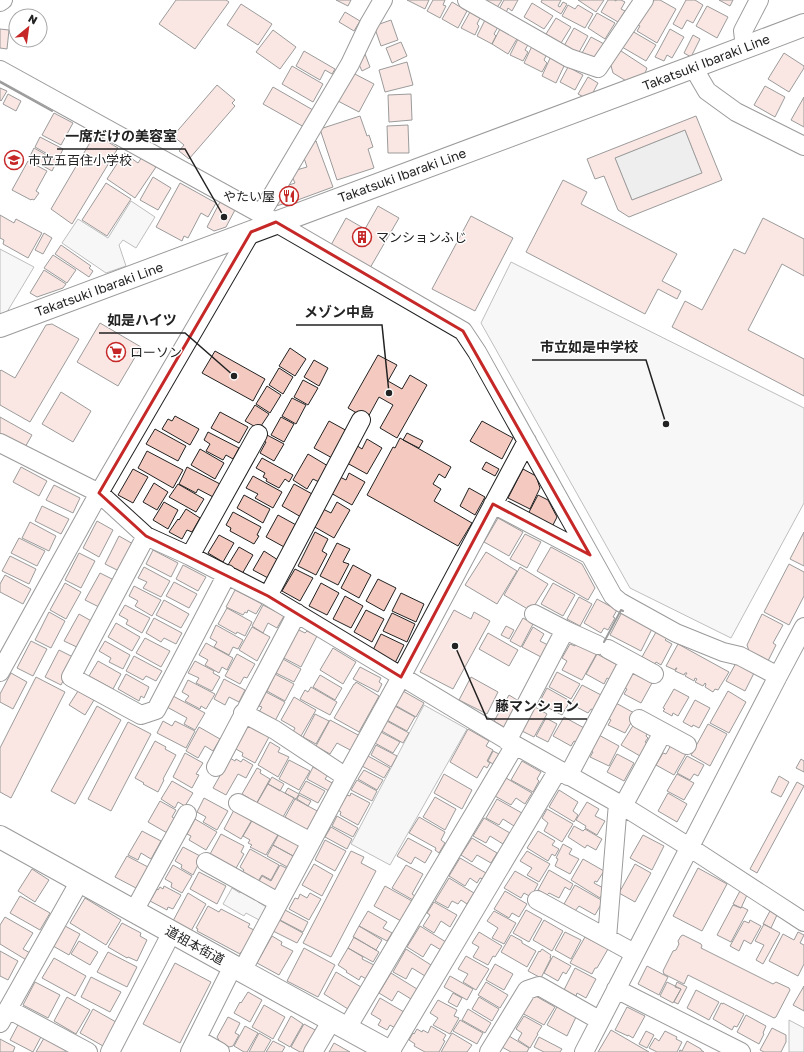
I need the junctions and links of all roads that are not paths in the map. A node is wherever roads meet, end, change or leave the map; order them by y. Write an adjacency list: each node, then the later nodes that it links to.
1 (2, 0): 6 (street)
2 (383, 0): 12 (street)
3 (467, 0): 5 (street)
4 (759, 0): 8 (street)
5 (642, 1)
6 (0, 2)
7 (804, 25): 8 (main road, Takatsuki Ibaraki Line)
8 (745, 47): 9 (main road, Takatsuki Ibaraki Line)
9 (693, 67): 11 (street); 12 (main road, Takatsuki Ibaraki Line)
10 (0, 70): 12 (street)
11 (804, 146)
12 (263, 223): 13 (main road, Takatsuki Ibaraki Line); 16 (street); 18 (street)
13 (0, 326)
14 (361, 420): 24 (street)
15 (258, 434): 22 (street)
16 (527, 441): 19 (street); 21 (street)
17 (0, 443): 18 (street)
18 (99, 493): 20 (street); 30 (street)
19 (493, 504): 21 (street); 33 (street)
20 (146, 536): 22 (street); 23 (street)
21 (590, 555): 32 (street)
22 (190, 556): 23 (street)
23 (227, 574): 24 (street)
24 (268, 596): 25 (street)
25 (297, 613): 33 (street); 34 (street)
26 (534, 614): 28 (street)
27 (804, 627): 32 (street)
28 (565, 630): 29 (street); 37 (street)
29 (629, 660): 31 (street); 40 (street)
30 (0, 672)
31 (654, 674)
32 (778, 676): 47 (street)
33 (401, 677): 37 (street); 41 (street)
34 (243, 714): 39 (street); 41 (street)
35 (639, 719): 36 (street)
36 (663, 732): 38 (street); 43 (street)
37 (511, 743): 40 (street); 61 (street)
38 (687, 745)
39 (216, 767)
40 (563, 773): 43 (street); 67 (street)
41 (346, 777): 46 (street)
42 (238, 803): 46 (street)
43 (620, 805): 47 (street); 55 (street)
44 (187, 814): 52 (street)
45 (0, 837): 49 (main road, 道祖本街道)
46 (311, 842): 51 (street)
47 (689, 847): 53 (street); 56 (street)
48 (206, 862): 51 (street)
49 (80, 881): 52 (main road, 道祖本街道); 59 (street)
50 (537, 900): 55 (street)
51 (278, 902): 57 (street)
52 (134, 911): 54 (main road, 道祖本街道)
53 (804, 922)
54 (172, 932): 57 (main road, 道祖本街道); 64 (street)
55 (606, 938): 56 (street)
56 (634, 953): 58 (street)
57 (237, 969): 61 (main road, 道祖本街道); 62 (street)
58 (616, 989): 60 (street); 70 (street)
59 (4, 1016): 63 (street)
60 (600, 1020): 68 (street); 69 (street)
61 (339, 1024): 66 (street); 67 (main road, 道祖本街道)
62 (193, 1046): 65 (street)
63 (88, 1052)
64 (110, 1052)
65 (220, 1052)
66 (313, 1052)
67 (390, 1052)
68 (490, 1052)
69 (584, 1052)
70 (741, 1052)

